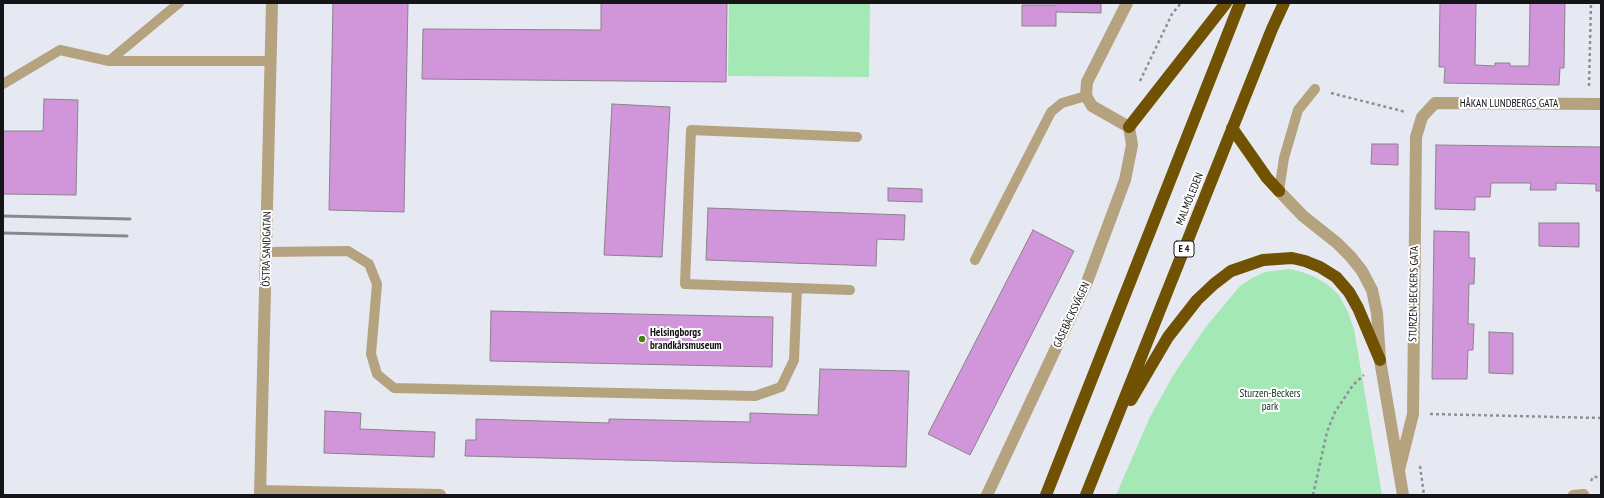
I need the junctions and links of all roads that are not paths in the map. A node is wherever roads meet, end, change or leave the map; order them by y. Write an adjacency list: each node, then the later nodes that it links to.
1 (179, 3): 7 (lane)
2 (272, 3): 8 (street, ÖSTRA SANDGATAN)
3 (1127, 3): 11 (street)
4 (1226, 3): 14 (highway)
5 (1240, 3): 29 (highway)
6 (1284, 3): 15 (highway, MALMÖLEDEN / E 4)
7 (109, 61): 8 (lane); 9 (lane)
8 (271, 61): 18 (street, ÖSTRA SANDGATAN)
9 (3, 84)
10 (1316, 89): 17 (lane)
11 (1086, 96): 14 (street); 19 (lane)
12 (1595, 104): 13 (street, HÅKAN LUNDBERGS GATA)
13 (1422, 117): 24 (street, STURZEN-BECKERS GATA)
14 (1129, 127): 28 (street, GÅSEBÄCKSVÄGEN)
15 (1232, 128): 17 (highway); 23 (highway, MALMÖLEDEN / E 4)
16 (857, 137): 20 (lane)
17 (1279, 191): 22 (street, STURZEN-BECKERS GATA)
18 (267, 252): 20 (lane); 25 (street, ÖSTRA SANDGATAN)
19 (975, 260)
20 (797, 288): 21 (lane)
21 (850, 290)
22 (1380, 360): 23 (highway); 24 (street, STURZEN-BECKERS GATA)
23 (1111, 435): 30 (highway, MALMÖLEDEN / E 4)
24 (1399, 470): 31 (street, STURZEN-BECKERS GATA)
25 (261, 493): 27 (street)
26 (1584, 494): 32 (lane)
27 (440, 495)
28 (988, 495)
29 (1046, 495)
30 (1086, 495)
31 (1403, 495)
32 (1573, 495)

